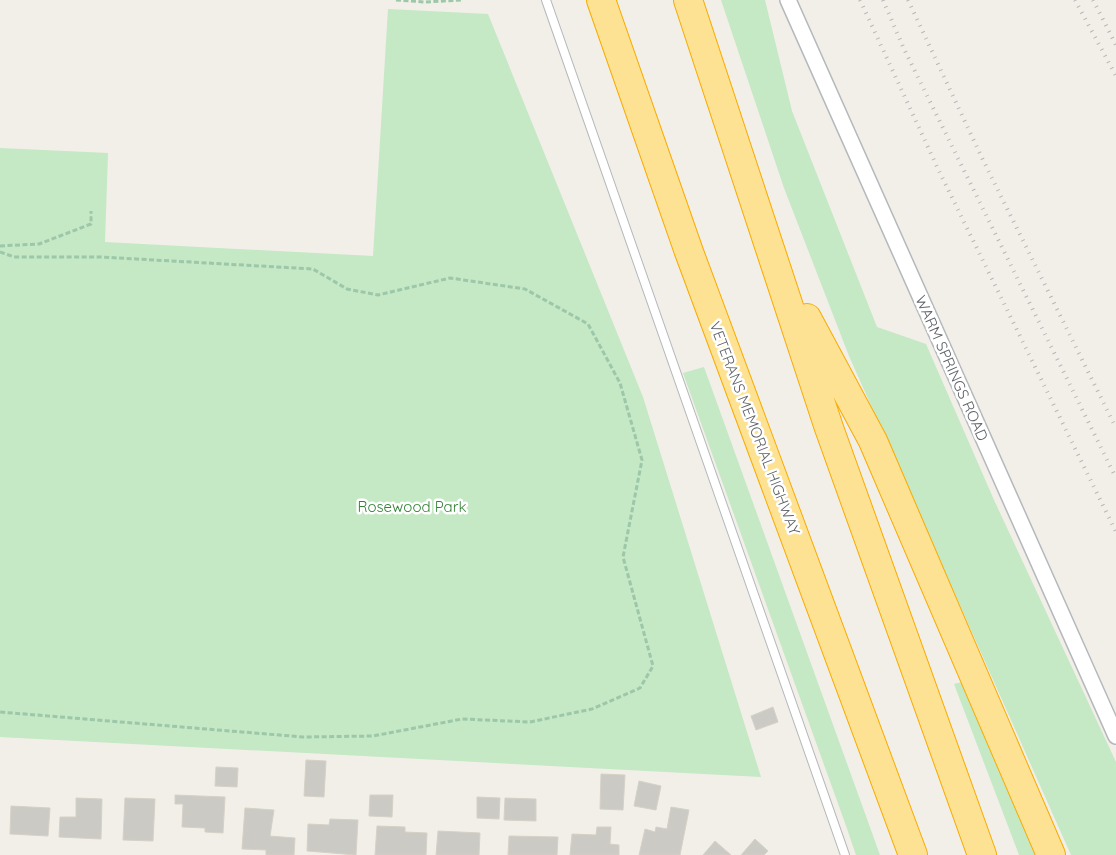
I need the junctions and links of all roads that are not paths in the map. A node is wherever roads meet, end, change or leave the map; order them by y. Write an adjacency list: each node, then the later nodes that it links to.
1 (546, 0): 7 (lane)
2 (601, 0): 8 (highway, VETERANS MEMORIAL HIGHWAY)
3 (688, 0): 5 (highway)
4 (788, 0): 6 (street, WARM SPRINGS ROAD)
5 (775, 259): 9 (highway); 10 (highway)
6 (1116, 736)
7 (845, 855)
8 (914, 855)
9 (982, 855)
10 (1051, 855)

